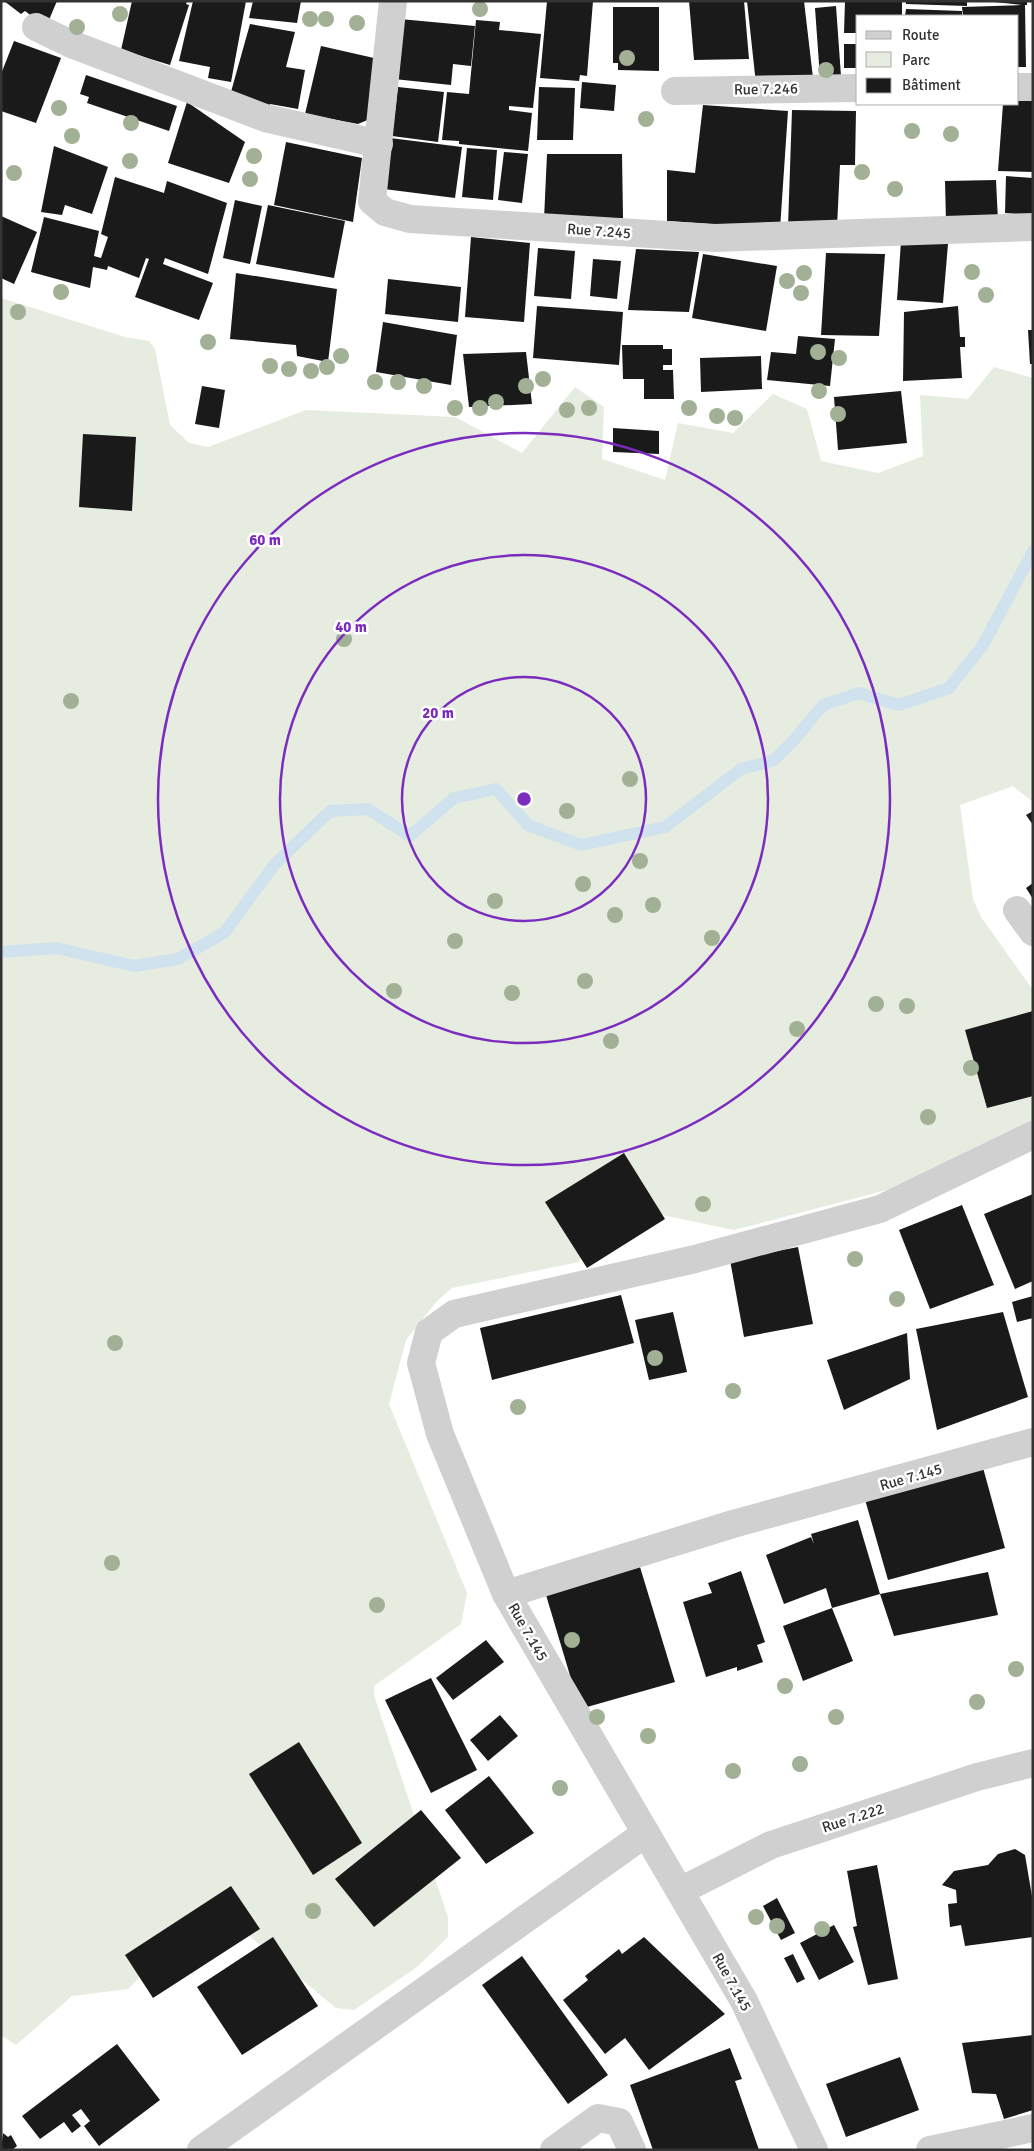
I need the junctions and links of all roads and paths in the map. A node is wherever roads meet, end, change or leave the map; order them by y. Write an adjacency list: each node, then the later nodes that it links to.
1 (393, 1): 7 (street, Rue 7.245)
2 (36, 27): 7 (street)
3 (1019, 87): 4 (street)
4 (1033, 87)
5 (856, 88): 6 (street, Rue 7.246)
6 (675, 91)
7 (379, 144): 8 (street, Rue 7.245)
8 (1033, 227)
9 (1017, 910): 10 (street)
10 (1033, 932)
11 (1033, 1135): 13 (street)
12 (1033, 1442): 13 (street, Rue 7.145)
13 (506, 1594): 15 (street, Rue 7.145)
14 (1033, 1763): 16 (street, Rue 7.222)
15 (646, 1834): 16 (street, Rue 7.145); 18 (street)
16 (680, 1891): 21 (street, Rue 7.145)
17 (1033, 2128): 22 (street)
18 (200, 2150)
19 (554, 2150): 20 (street)
20 (632, 2150)
21 (814, 2150)
22 (930, 2150)

